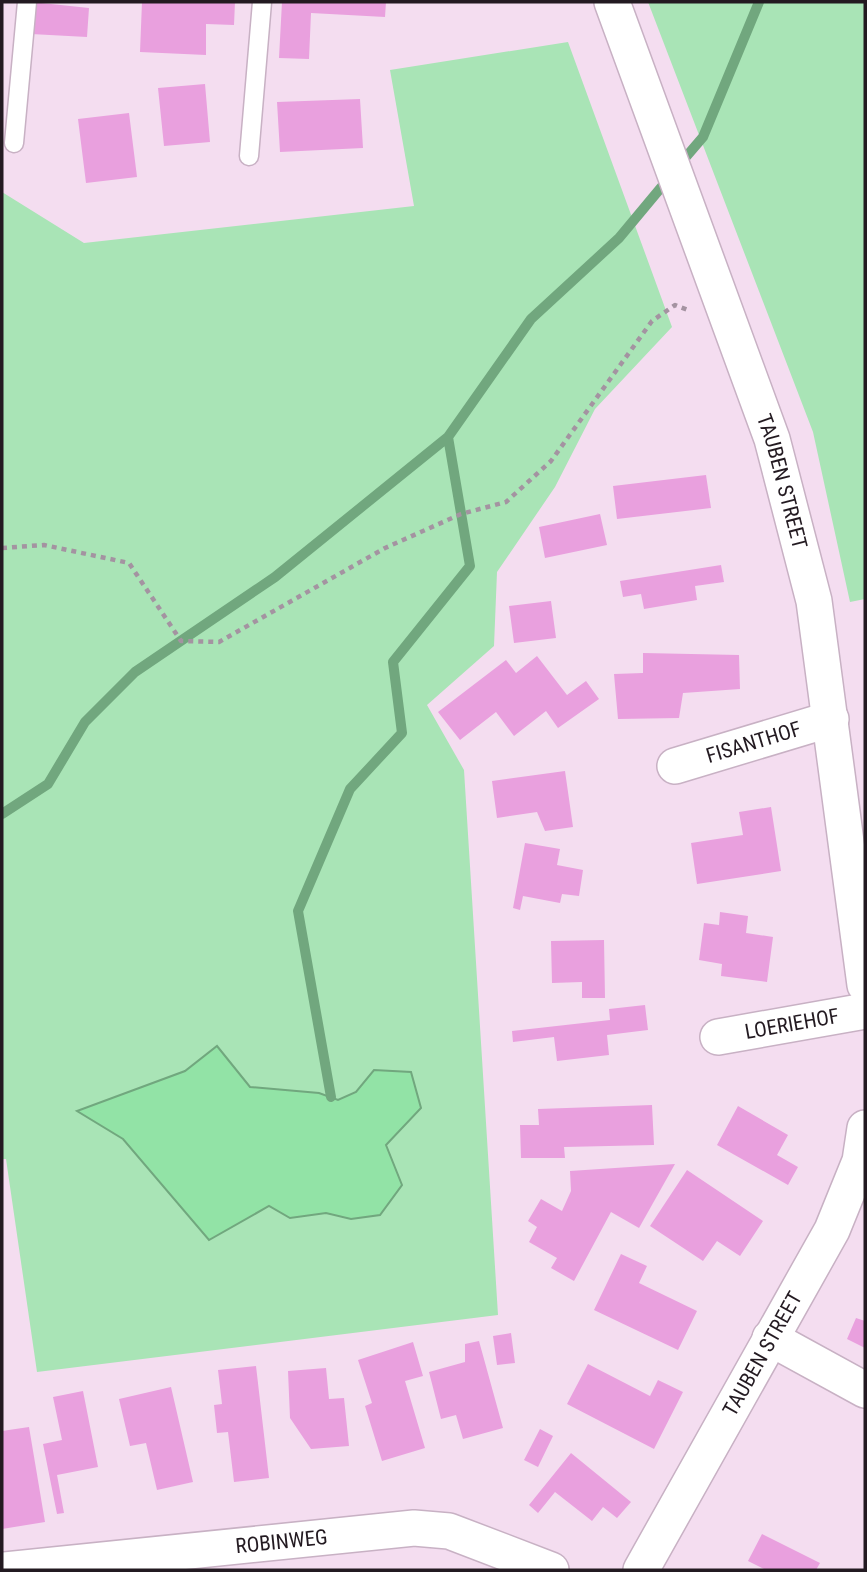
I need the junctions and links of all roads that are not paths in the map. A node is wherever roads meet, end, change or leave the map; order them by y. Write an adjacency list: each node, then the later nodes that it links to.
1 (27, 2): 4 (lane)
2 (262, 2): 5 (lane)
3 (612, 2): 6 (street, TAUBEN STREET)
4 (14, 143)
5 (249, 156)
6 (831, 719): 7 (street, FISANTHOF); 8 (street, TAUBEN STREET)
7 (675, 765)
8 (865, 985)
9 (865, 1012): 10 (street, LOERIEHOF)
10 (718, 1037)
11 (865, 1128): 12 (street, TAUBEN STREET)
12 (770, 1338): 13 (street); 17 (street, TAUBEN STREET)
13 (865, 1390)
14 (69, 1566): 15 (street, ROBINWEG); 16 (street, ROBINWEG)
15 (5, 1570)
16 (551, 1570)
17 (641, 1570)

